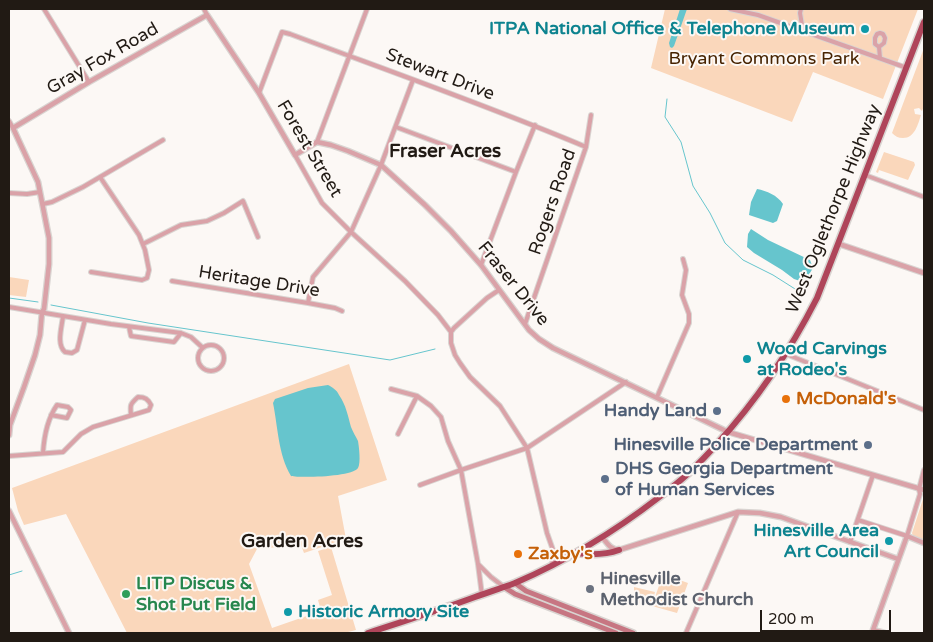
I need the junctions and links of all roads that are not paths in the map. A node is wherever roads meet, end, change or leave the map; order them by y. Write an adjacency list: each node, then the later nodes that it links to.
1 (44, 9): 15 (street)
2 (204, 9): 6 (street, Forest Street)
3 (367, 9): 11 (street)
4 (730, 9): 8 (street)
5 (801, 9): 8 (street)
6 (207, 14): 15 (street, Gray Fox Road); 16 (street, Forest Street)
7 (924, 22): 9 (highway, West Oglethorpe Highway)
8 (803, 31): 12 (street)
9 (922, 36): 13 (highway, West Oglethorpe Highway)
10 (879, 47): 12 (street)
11 (350, 56): 14 (street, Stewart Drive); 16 (street, Stewart Drive); 23 (street)
12 (880, 58): 13 (street)
13 (907, 68): 28 (highway, West Oglethorpe Highway)
14 (413, 80): 19 (street, Stewart Drive); 20 (street)
15 (89, 82): 21 (street, Gray Fox Road)
16 (259, 93): 25 (street, Forest Street)
17 (590, 115): 24 (street, Rogers Road)
18 (9, 121): 21 (street)
19 (535, 125): 24 (street, Stewart Drive); 27 (street)
20 (396, 127): 26 (street); 27 (street)
21 (14, 128): 30 (street)
22 (163, 140): 29 (street)
23 (317, 142): 25 (street); 26 (street, Fraser Drive)
24 (586, 147): 50 (street, Rogers Road)
25 (295, 156): 34 (street, Forest Street)
26 (381, 165): 34 (street); 39 (street, Fraser Drive)
27 (516, 172): 39 (street)
28 (865, 175): 32 (street); 37 (highway, West Oglethorpe Highway)
29 (100, 177): 33 (street); 36 (street)
30 (40, 192): 31 (street); 33 (street)
31 (9, 193)
32 (924, 197)
33 (43, 204): 47 (street)
34 (351, 232): 44 (street); 52 (street, Forest Street)
35 (258, 237): 36 (street)
36 (143, 244): 40 (street)
37 (839, 244): 41 (street); 55 (highway, West Oglethorpe Highway)
38 (684, 259): 59 (street)
39 (481, 265): 43 (street, Fraser Drive)
40 (91, 272)
41 (924, 273)
42 (172, 281): 44 (street, Heritage Drive)
43 (499, 290): 50 (street, Fraser Drive); 52 (street)
44 (308, 303): 46 (street, Heritage Drive)
45 (9, 307): 47 (street)
46 (342, 311)
47 (42, 312): 48 (street); 65 (street)
48 (63, 316): 49 (street); 49 (street)
49 (85, 320): 51 (street)
50 (525, 324): 56 (street, Fraser Drive)
51 (129, 326): 53 (street); 53 (street)
52 (450, 332): 66 (street)
53 (181, 333): 54 (street)
54 (203, 348): 54 (street)
55 (786, 354): 60 (street); 63 (highway, West Oglethorpe Highway)
56 (626, 382): 59 (street, Fraser Drive); 66 (street)
57 (391, 389): 58 (street)
58 (417, 396): 64 (street); 69 (street)
59 (657, 397): 63 (street, Fraser Drive)
60 (924, 410)
61 (51, 415): 61 (street); 67 (street)
62 (131, 415): 62 (street); 67 (street)
63 (728, 432): 71 (street, Fraser Drive); 78 (highway, West Oglethorpe Highway)
64 (398, 434)
65 (9, 435)
66 (527, 448): 69 (street); 81 (street)
67 (43, 453): 68 (street)
68 (9, 456)
69 (461, 470): 72 (street); 86 (street)
70 (924, 470): 73 (street)
71 (873, 476): 73 (street, Fraser Drive); 76 (street)
72 (420, 485)
73 (922, 490): 77 (street)
74 (9, 511): 92 (street)
75 (738, 512): 79 (street); 82 (street); 96 (street)
76 (858, 520): 77 (street); 79 (street)
77 (907, 536): 80 (street); 85 (street)
78 (602, 537): 82 (street); 83 (highway, West Oglethorpe Highway)
79 (850, 542): 85 (street)
80 (924, 543)
81 (553, 550): 84 (street); 87 (street)
82 (619, 550): 83 (highway)
83 (575, 553): 84 (highway, West Oglethorpe Highway)
84 (568, 557): 87 (highway, West Oglethorpe Highway)
85 (898, 559): 91 (street)
86 (478, 564): 89 (street); 90 (street)
87 (552, 566): 88 (highway, West Oglethorpe Highway)
88 (515, 583): 89 (highway, West Oglethorpe Highway); 95 (main road)
89 (504, 587): 90 (highway, West Oglethorpe Highway); 94 (main road)
90 (482, 595): 93 (highway, West Oglethorpe Highway)
91 (871, 631): 97 (street)
92 (69, 633)
93 (368, 633)
94 (616, 633)
95 (633, 633)
96 (686, 633)
97 (884, 633)

